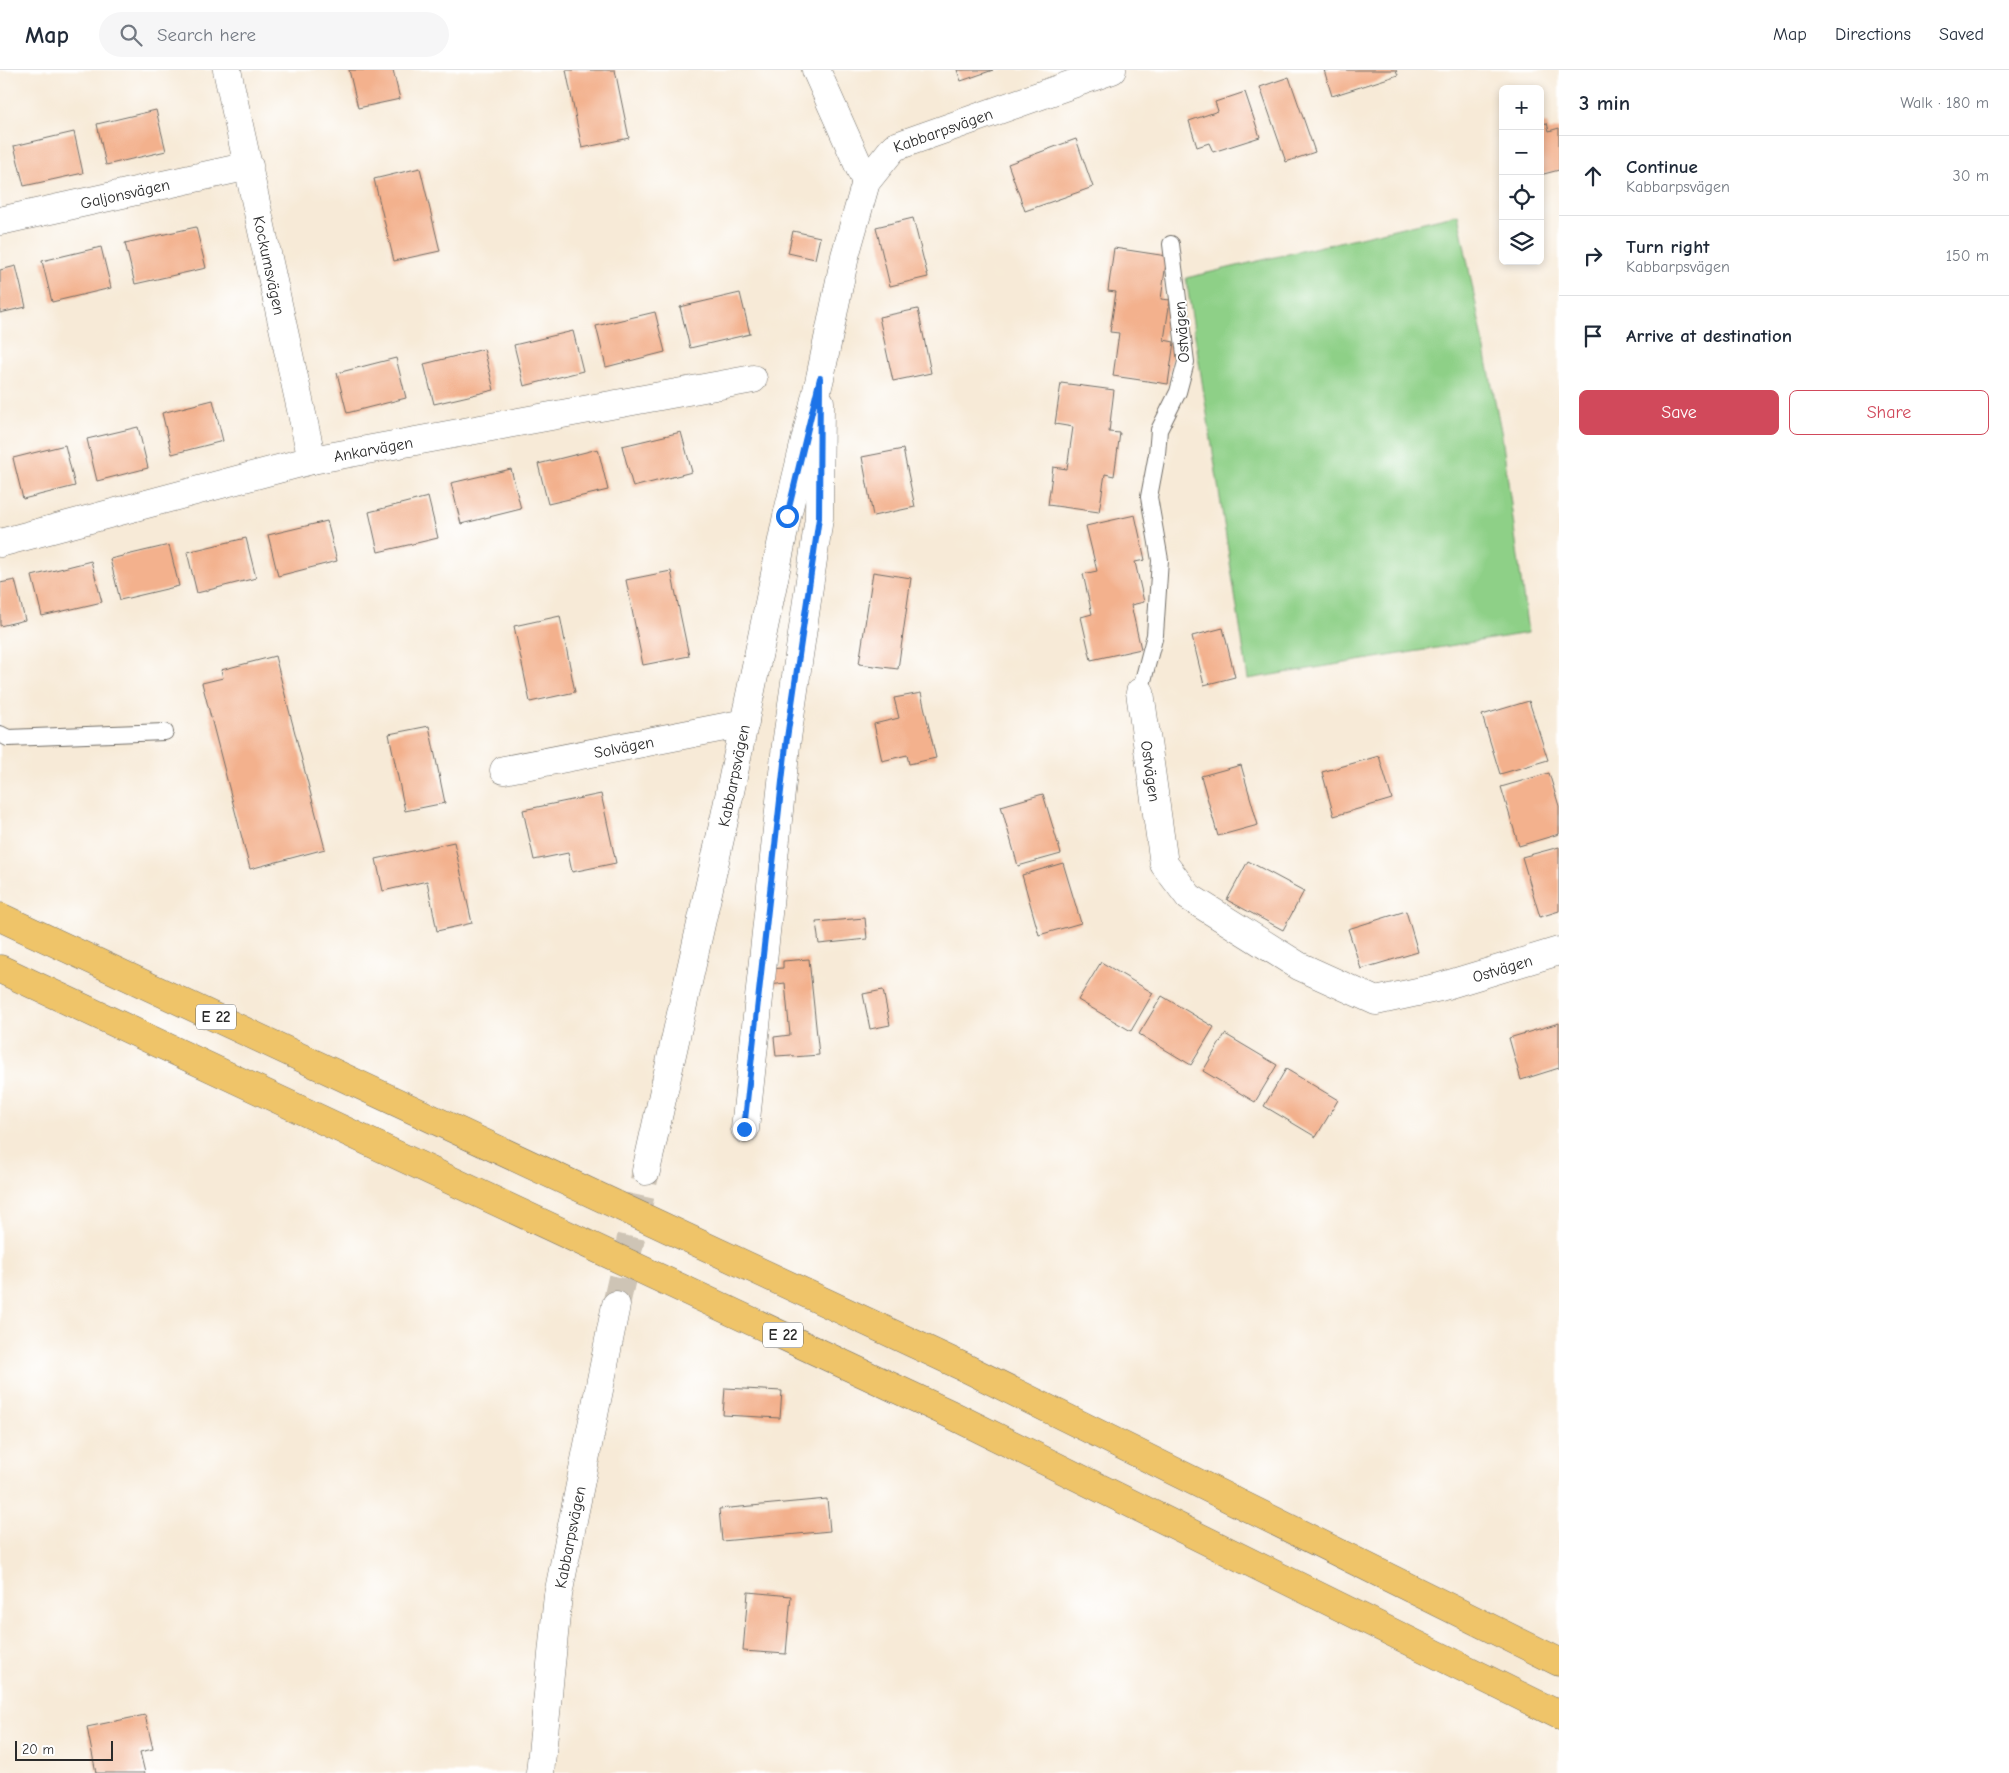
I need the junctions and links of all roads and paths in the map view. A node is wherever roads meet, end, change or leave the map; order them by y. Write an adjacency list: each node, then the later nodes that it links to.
1 (227, 70): 4 (street, Kockumsvägen)
2 (816, 70): 5 (street)
3 (1112, 70): 5 (street, Kabbarpsvägen)
4 (249, 166): 6 (street, Galjonsvägen); 10 (street, Kockumsvägen)
5 (866, 182): 8 (street, Kabbarpsvägen)
6 (0, 220)
7 (1171, 244): 12 (lane, Ostvägen)
8 (820, 378): 13 (street, Kabbarpsvägen); 20 (street, Kabbarpsvägen)
9 (753, 379): 10 (street, Ankarvägen)
10 (312, 460): 11 (street, Ankarvägen)
11 (0, 543)
12 (1140, 692): 18 (street, Ostvägen)
13 (745, 723): 16 (street, Solvägen); 21 (street, Kabbarpsvägen)
14 (165, 732): 15 (lane)
15 (0, 734)
16 (504, 770)
17 (0, 917): 23 (highway, E 22)
18 (1559, 951)
19 (0, 969): 24 (highway, E 22)
20 (744, 1129)
21 (646, 1172)
22 (616, 1305): 25 (street, Kabbarpsvägen)
23 (1559, 1662)
24 (1559, 1715)
25 (540, 1773)

